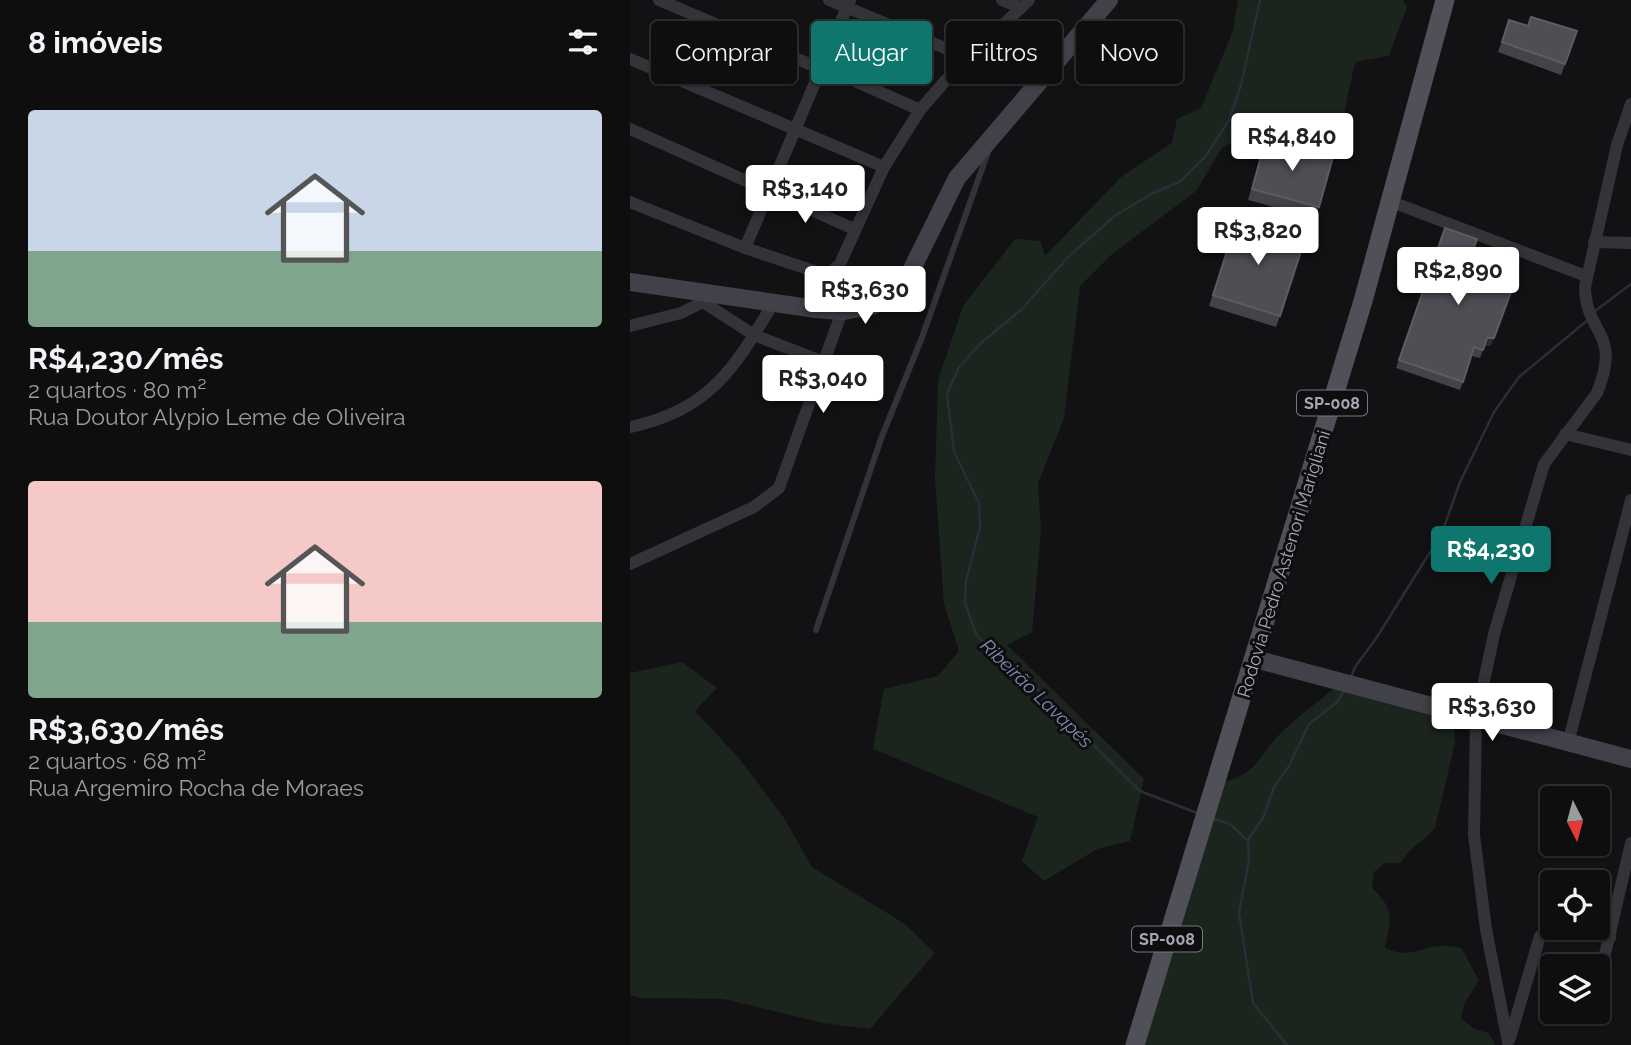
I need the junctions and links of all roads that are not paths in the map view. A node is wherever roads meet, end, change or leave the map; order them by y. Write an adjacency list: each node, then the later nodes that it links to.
1 (659, 0): 12 (street)
2 (829, 0): 6 (street)
3 (1002, 0): 7 (street)
4 (1109, 0): 20 (street)
5 (1445, 0): 26 (main road, Rodovia Pedro Astenori Marigliani / SP-008)
6 (848, 4): 8 (street); 10 (street)
7 (1025, 4): 9 (street)
8 (841, 21)
9 (1007, 21)
10 (946, 48)
11 (630, 59): 19 (street)
12 (811, 65)
13 (946, 82): 17 (street)
14 (814, 84): 19 (street)
15 (862, 84): 17 (street)
16 (1631, 104): 21 (street)
17 (920, 110): 23 (street)
18 (630, 128): 24 (street)
19 (795, 129): 23 (street); 24 (street)
20 (996, 132): 35 (street); 44 (lane)
21 (1617, 145): 22 (street); 28 (street)
22 (1631, 149)
23 (884, 167): 27 (street)
24 (770, 190): 27 (street); 30 (street)
25 (630, 202): 30 (street)
26 (1392, 202): 31 (street); 45 (main road, Rodovia Pedro Astenori Marigliani / SP-008)
27 (854, 229): 30 (street)
28 (1594, 242): 29 (street); 31 (street)
29 (1631, 243)
30 (745, 248)
31 (1586, 276): 40 (street)
32 (630, 282): 33 (street)
33 (710, 299): 34 (street); 36 (street); 37 (street)
34 (774, 302): 35 (street); 37 (street)
35 (842, 311): 38 (street)
36 (630, 326)
37 (754, 335): 38 (street); 39 (street)
38 (824, 362): 43 (street)
39 (630, 426)
40 (1565, 434): 41 (street); 46 (street)
41 (1631, 450)
42 (1631, 500): 47 (street)
43 (630, 565)
44 (816, 631)
45 (1255, 659): 46 (street); 55 (main road, Rodovia Pedro Astenori Marigliani / SP-008)
46 (1476, 719): 47 (street); 54 (street)
47 (1568, 743): 48 (street)
48 (1631, 759)
49 (1631, 843): 51 (street)
50 (1540, 936): 54 (street)
51 (1610, 938)
52 (1609, 940): 53 (street)
53 (1605, 954)
54 (1509, 1043)
55 (1135, 1045)

